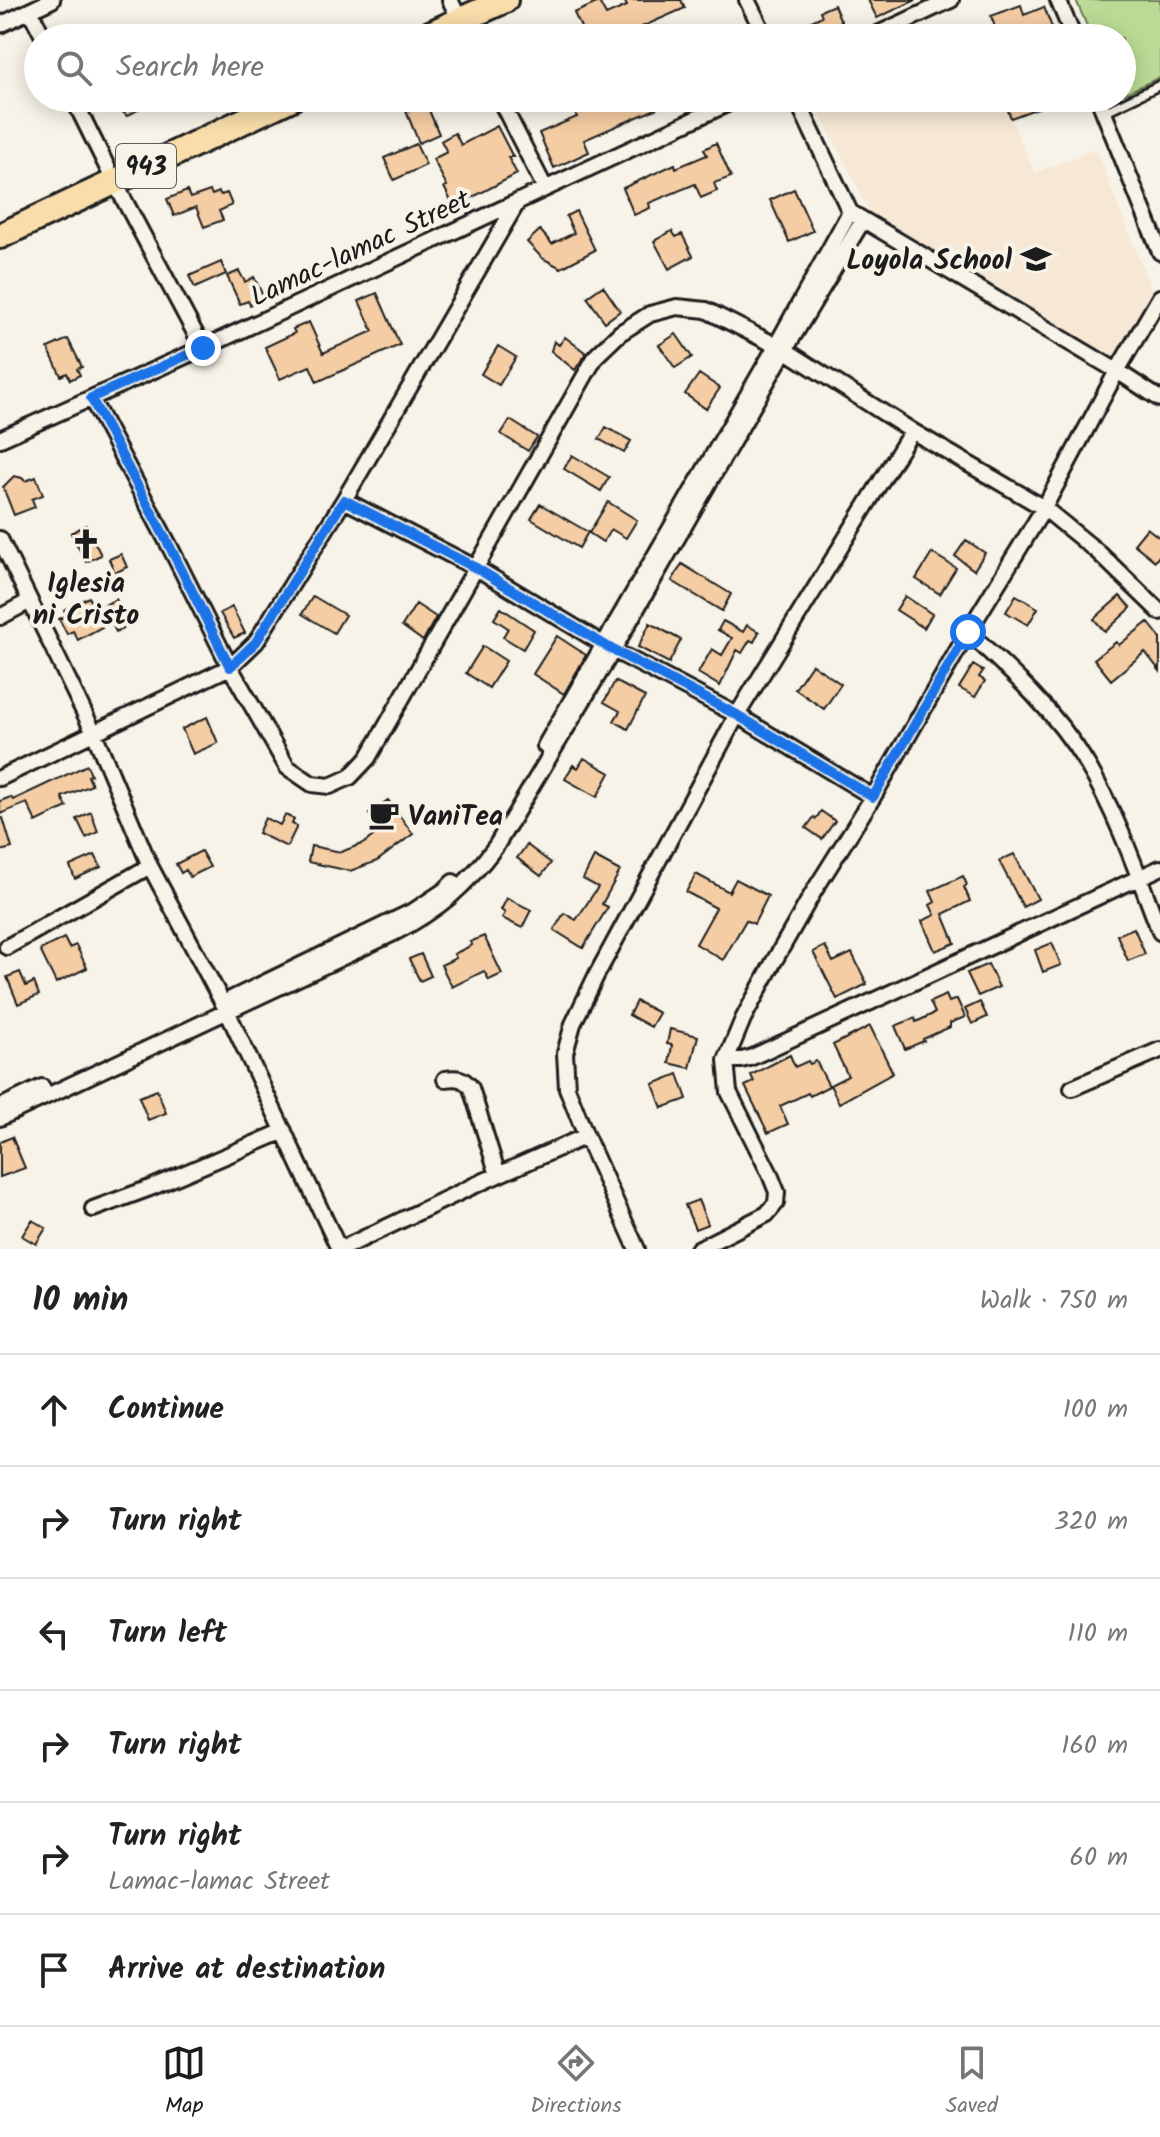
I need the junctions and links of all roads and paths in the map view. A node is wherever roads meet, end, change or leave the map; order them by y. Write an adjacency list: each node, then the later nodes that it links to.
1 (505, 0): 6 (highway)
2 (747, 0): 8 (street)
3 (951, 0): 9 (street)
4 (1058, 0): 10 (street)
5 (40, 4): 7 (street); 11 (street)
6 (460, 19)
7 (42, 24)
8 (759, 24)
9 (899, 24)
10 (1068, 24)
11 (0, 25)
12 (1160, 85): 13 (lane)
13 (1136, 97)
14 (80, 112): 20 (street)
15 (262, 112): 20 (highway, 943)
16 (506, 112): 21 (street)
17 (710, 112): 21 (street, Lamac-lamac Street)
18 (803, 112): 23 (street)
19 (1104, 113): 24 (street)
20 (114, 181): 25 (highway, 943); 28 (street)
21 (545, 188): 22 (street, Lamac-lamac Street)
22 (517, 203): 28 (street, Lamac-lamac Street); 35 (street)
23 (856, 216): 29 (street); 30 (street)
24 (1156, 234): 26 (street)
25 (0, 236)
26 (1160, 252)
27 (1160, 297): 30 (street)
28 (203, 348): 31 (street, Lamac-lamac Street)
29 (781, 348): 33 (street); 38 (street); 43 (street)
30 (1117, 371): 32 (street); 36 (street)
31 (91, 398): 34 (street, Lamac-lamac Street); 44 (street)
32 (1160, 399)
33 (912, 431): 36 (street); 45 (street)
34 (0, 439)
35 (344, 500): 38 (street); 44 (street)
36 (1044, 508): 40 (street); 42 (street)
37 (0, 539): 39 (street)
38 (476, 568): 43 (street); 44 (street)
39 (30, 601): 41 (street); 46 (street)
40 (1160, 612)
41 (0, 617)
42 (968, 632): 48 (street); 51 (street)
43 (608, 647): 45 (street); 54 (street)
44 (230, 667): 46 (street)
45 (737, 715): 48 (street); 63 (street)
46 (94, 733): 47 (street); 49 (street)
47 (0, 778)
48 (873, 797): 56 (street)
49 (150, 866): 53 (street); 54 (street)
50 (1160, 868): 51 (street)
51 (1139, 878): 52 (street); 56 (street)
52 (1160, 932)
53 (7, 947)
54 (225, 1007): 59 (street); 62 (street)
55 (1160, 1050): 58 (street)
56 (726, 1060): 68 (street)
57 (445, 1079): 64 (street)
58 (1072, 1088)
59 (38, 1095): 60 (street); 61 (street)
60 (0, 1107)
61 (0, 1118)
62 (284, 1131): 65 (street); 66 (street)
63 (586, 1136): 64 (street); 67 (street)
64 (498, 1175): 66 (street)
65 (93, 1209)
66 (340, 1249)
67 (637, 1249)
68 (698, 1249)

